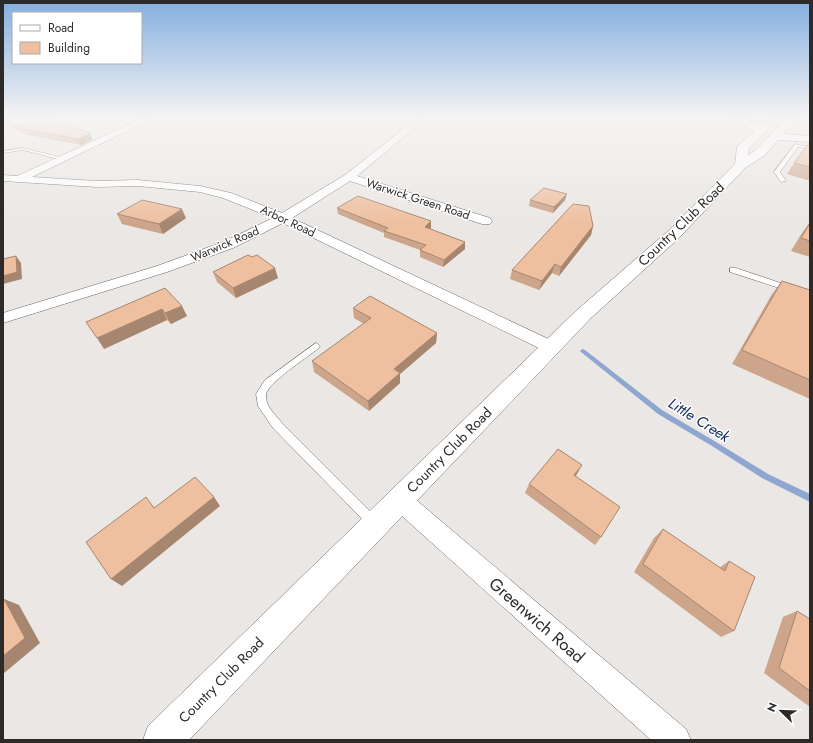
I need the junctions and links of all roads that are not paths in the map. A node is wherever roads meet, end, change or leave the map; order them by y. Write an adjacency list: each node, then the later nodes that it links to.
1 (41, 154): 7 (lane)
2 (73, 154): 7 (street)
3 (379, 154): 9 (street, Warwick Road)
4 (741, 154): 8 (main road)
5 (758, 154): 8 (main road, Country Club Road)
6 (791, 154): 12 (lane)
7 (62, 159): 11 (street)
8 (740, 165): 20 (main road, Country Club Road)
9 (350, 177): 14 (street, Warwick Road); 15 (street, Warwick Green Road)
10 (3, 178): 11 (street, Arbor Road)
11 (16, 180): 13 (street); 14 (street, Arbor Road)
12 (783, 182)
13 (3, 186)
14 (283, 218): 18 (street, Warwick Road); 20 (street, Arbor Road)
15 (486, 221)
16 (733, 270): 17 (lane)
17 (810, 296)
18 (3, 318)
19 (316, 346): 22 (lane)
20 (551, 348): 21 (main road, Country Club Road)
21 (400, 500): 22 (main road, Country Club Road); 24 (street, Greenwich Road)
22 (376, 524): 23 (main road, Country Club Road)
23 (162, 740)
24 (675, 740)

